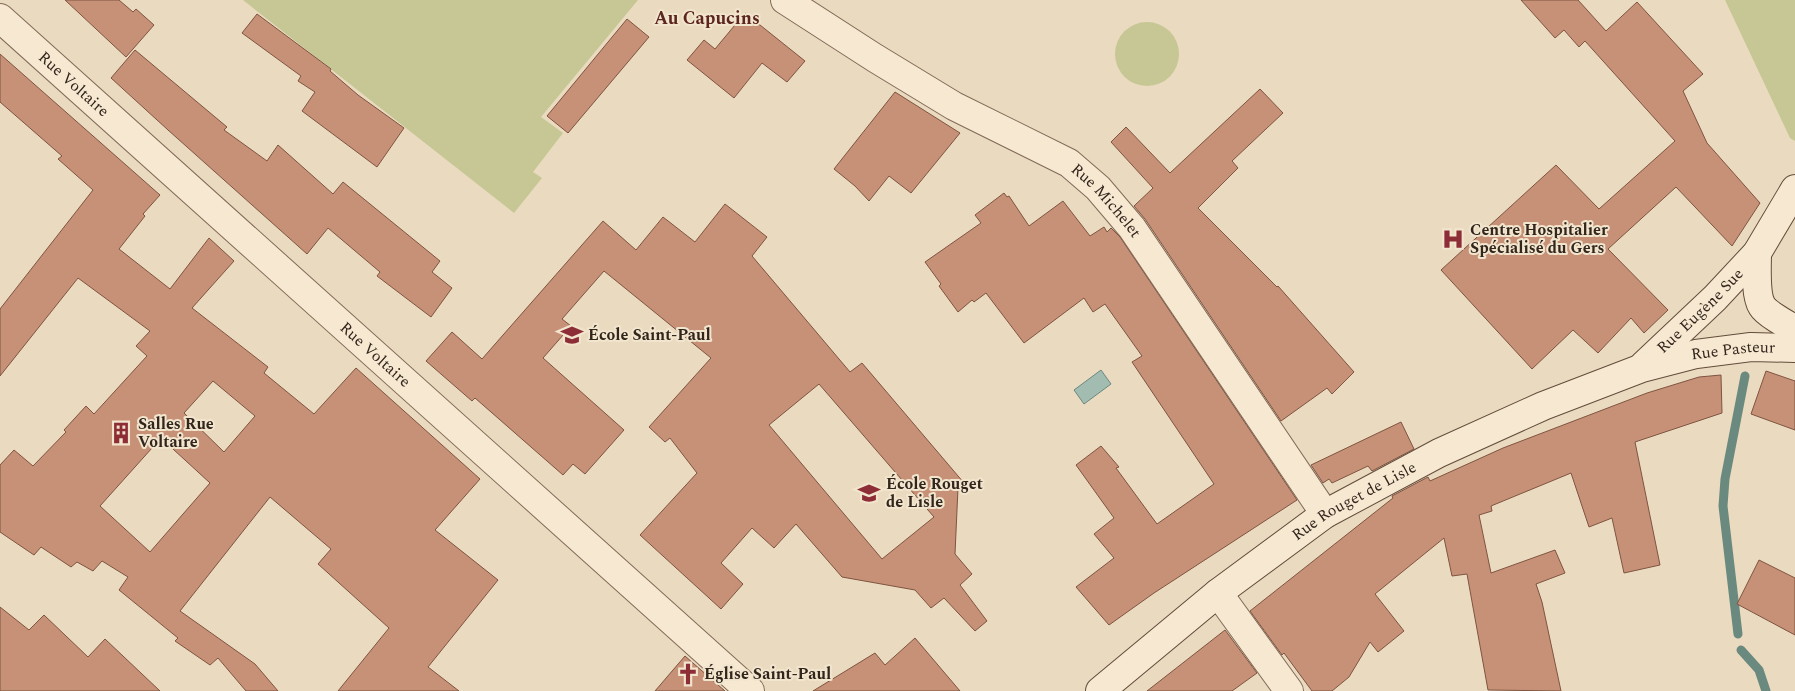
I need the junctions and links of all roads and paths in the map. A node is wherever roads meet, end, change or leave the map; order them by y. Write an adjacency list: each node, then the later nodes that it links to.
1 (785, 0): 8 (street, Rue Michelet)
2 (0, 18): 10 (street, Rue Voltaire)
3 (1795, 189): 4 (street, Rue Eugène Sue)
4 (1757, 253): 5 (street, Rue Eugène Sue); 7 (street, Rue Eugène Sue)
5 (1795, 329)
6 (1795, 348): 7 (street, Rue Pasteur)
7 (1642, 368): 8 (street, Rue Rouget de Lisle)
8 (1325, 514): 9 (street, Rue Rouget de Lisle)
9 (1218, 593): 11 (street, Rue Rouget de Lisle); 12 (street)
10 (750, 691)
11 (1100, 691)
12 (1289, 691)

